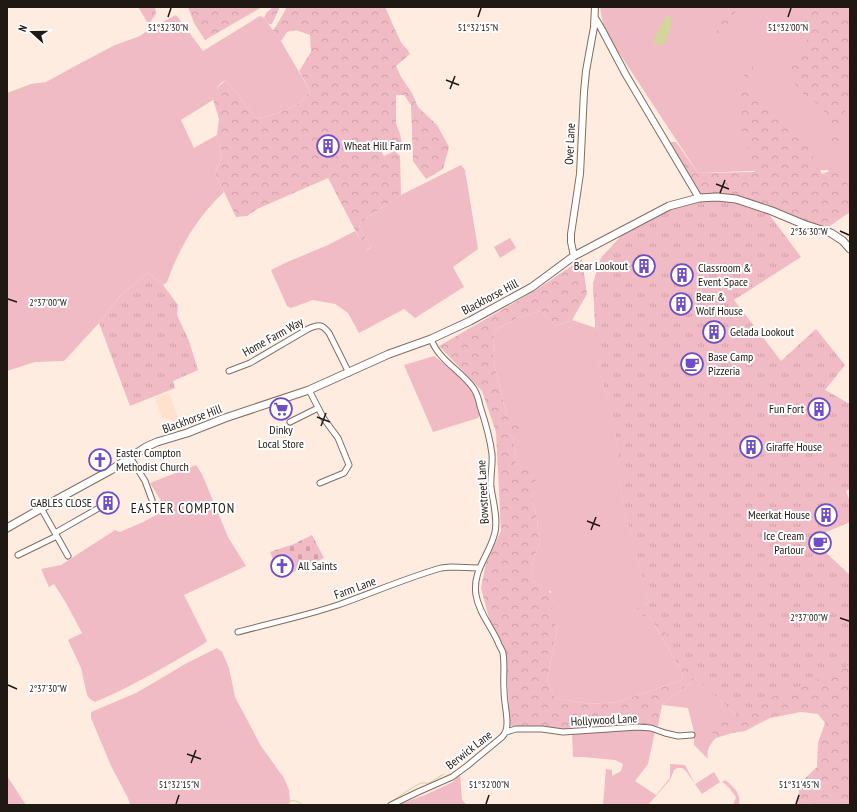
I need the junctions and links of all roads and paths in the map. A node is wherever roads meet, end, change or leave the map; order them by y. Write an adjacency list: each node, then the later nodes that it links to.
1 (595, 7): 2 (street, Over Lane)
2 (595, 18): 3 (street, Over Lane); 4 (street, Over Lane)
3 (593, 34): 4 (street); 7 (street, Over Lane)
4 (607, 40): 5 (street, Over Lane)
5 (699, 198): 6 (main road, Blackhorse Hill); 7 (main road, Blackhorse Hill)
6 (850, 249)
7 (574, 256): 8 (main road, Blackhorse Hill)
8 (431, 339): 10 (main road, Blackhorse Hill); 25 (street, Bowstreet Lane)
9 (229, 371): 10 (street, Home Farm Way)
10 (349, 372): 11 (main road, Blackhorse Hill)
11 (309, 390): 12 (street); 14 (main road, Blackhorse Hill)
12 (318, 408): 13 (street); 15 (street)
13 (290, 422)
14 (130, 457): 16 (street); 18 (main road, Blackhorse Hill)
15 (328, 488)
16 (152, 500)
17 (104, 505): 20 (street)
18 (41, 508): 19 (main road, Blackhorse Hill); 20 (street)
19 (7, 528)
20 (56, 534): 22 (street); 24 (street)
21 (23, 546): 22 (street)
22 (26, 551): 23 (street)
23 (18, 555)
24 (68, 556)
25 (479, 568): 26 (street, Farm Lane); 27 (street, Bowstreet Lane)
26 (238, 632)
27 (508, 724): 28 (street); 29 (street, Berwick Lane)
28 (516, 729): 29 (street, Hollywood Lane); 30 (street, Hollywood Lane)
29 (506, 732): 31 (street, Berwick Lane)
30 (692, 735)
31 (391, 805)

